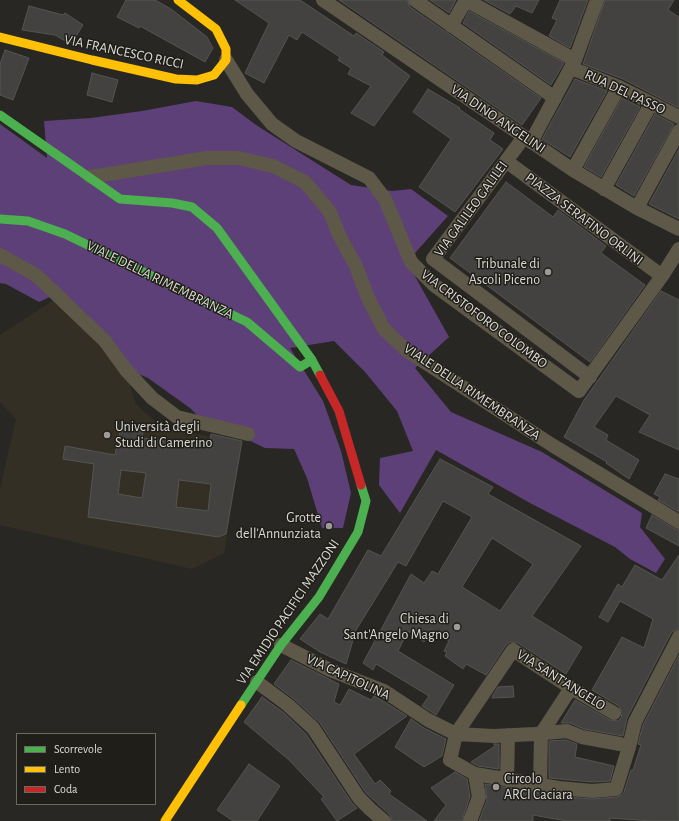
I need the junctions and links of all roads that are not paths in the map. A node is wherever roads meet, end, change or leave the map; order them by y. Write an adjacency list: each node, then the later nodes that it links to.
1 (178, 0): 8 (street)
2 (323, 0): 16 (street, VIA DINO ANGELINI)
3 (415, 0): 6 (street)
4 (466, 0): 6 (street); 9 (street, RUA DEL PASSO)
5 (597, 0): 9 (street, VIA GALILEO GALILEI)
6 (451, 26): 11 (street)
7 (0, 37): 8 (street, VIA FRANCESCO RICCI)
8 (226, 60): 28 (street, VIA CRISTOFORO COLOMBO)
9 (573, 64): 10 (street, RUA DEL PASSO); 11 (street, VIA GALILEO GALILEI)
10 (619, 88): 12 (street, RUA DEL PASSO); 18 (street)
11 (555, 98): 16 (street, VIA GALILEO GALILEI)
12 (651, 104): 14 (street, RUA DEL PASSO); 20 (street)
13 (0, 115): 19 (street)
14 (679, 117)
15 (679, 131): 21 (street)
16 (528, 140): 17 (street, VIA GALILEO GALILEI); 18 (street, VIA DINO ANGELINI)
17 (506, 161): 26 (street, PIAZZA SERAFINO ORLINI); 28 (street, VIA GALILEO GALILEI)
18 (573, 170): 20 (street, VIA DINO ANGELINI)
19 (90, 177): 27 (street); 30 (street, VIALE DELLA RIMEMBRANZA)
20 (604, 189): 21 (street, VIA DINO ANGELINI)
21 (638, 208): 23 (street, VIA DINO ANGELINI)
22 (0, 219): 27 (street, VIALE DELLA RIMEMBRANZA)
23 (679, 229)
24 (679, 249): 26 (street)
25 (0, 255): 29 (street)
26 (662, 276): 28 (street)
27 (312, 360): 32 (street, VIA EMIDIO PACIFICI MAZZONI)
28 (590, 377)
29 (248, 434)
30 (679, 522)
31 (679, 637): 42 (street)
32 (281, 645): 33 (street, VIA EMIDIO PACIFICI MAZZONI); 36 (street, VIA CAPITOLINA)
33 (257, 682): 43 (street, VIA EMIDIO PACIFICI MAZZONI); 44 (street)
34 (571, 688): 35 (street, VIA SANT'ANGELO); 36 (street, VIA SANT'ANGELO); 37 (street)
35 (614, 713)
36 (456, 734): 38 (street); 40 (street)
37 (541, 734): 38 (street); 39 (street); 42 (street)
38 (508, 735): 41 (street)
39 (620, 744)
40 (475, 774): 41 (street); 45 (street)
41 (507, 780): 42 (street)
42 (540, 785)
43 (165, 821)
44 (384, 821)
45 (470, 821)

